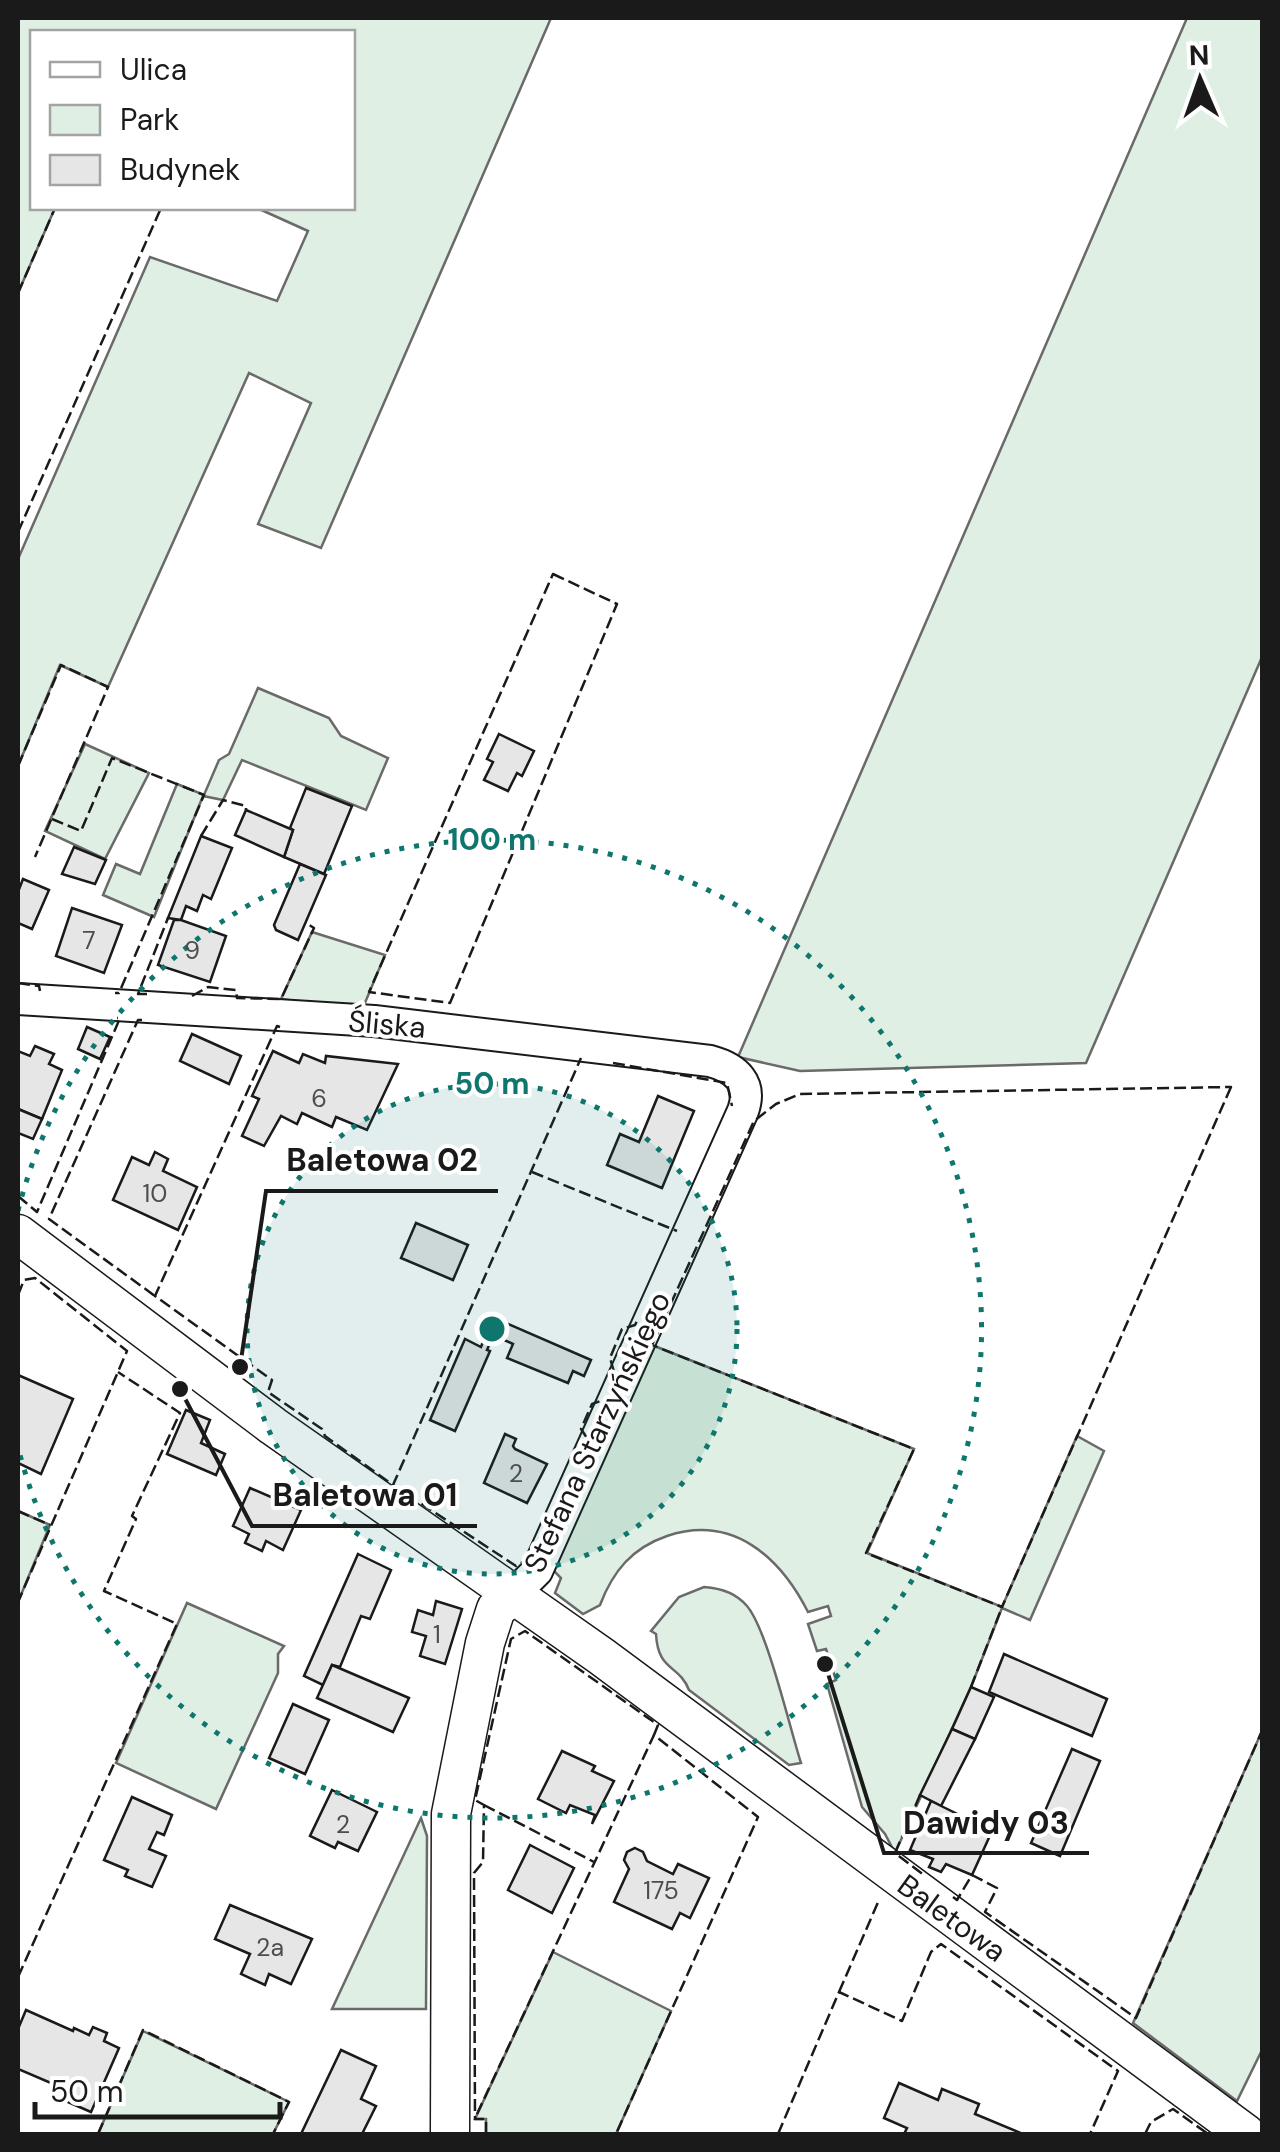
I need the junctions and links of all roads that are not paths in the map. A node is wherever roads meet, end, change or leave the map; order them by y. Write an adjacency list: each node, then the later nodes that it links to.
1 (18, 1000): 2 (street, Śliska)
2 (746, 1086): 4 (street, Stefana Starzyńskiego)
3 (18, 1234): 4 (street, Baletowa)
4 (513, 1595): 5 (street, Stefana Starzyńskiego); 6 (street, Baletowa)
5 (450, 2134)
6 (1246, 2134)

